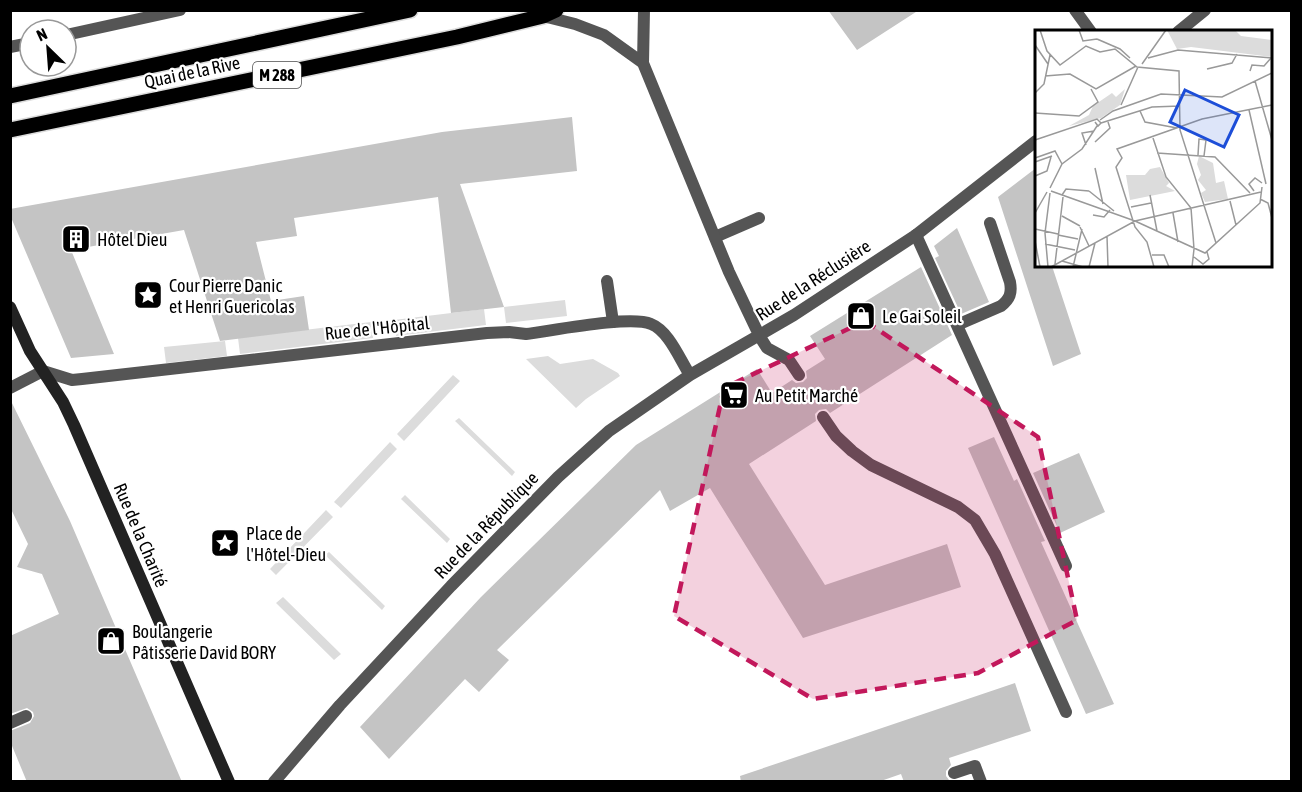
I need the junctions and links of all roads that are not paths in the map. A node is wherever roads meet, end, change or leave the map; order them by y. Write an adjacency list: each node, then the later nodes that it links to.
1 (180, 10): 9 (street)
2 (410, 10): 11 (main road, Quai de la Rive / M 288)
3 (644, 10): 10 (street)
4 (1075, 10): 7 (street)
5 (1205, 10): 8 (street)
6 (549, 13): 10 (street); 12 (main road, Quai de la Rive / M 288)
7 (1090, 30)
8 (1180, 30)
9 (78, 32)
10 (643, 63): 17 (street, Rue de la Réclusière)
11 (10, 96)
12 (10, 130)
13 (1035, 142): 16 (street, Rue de la Réclusière)
14 (759, 218): 17 (street)
15 (990, 223): 21 (street)
16 (916, 235): 21 (street); 22 (street, Rue de la Réclusière)
17 (715, 237): 22 (street, Rue de la Réclusière)
18 (607, 281): 20 (street)
19 (10, 307): 23 (main road, Rue de la Charité)
20 (613, 322): 23 (street, Rue de l'Hôpital); 24 (street, Rue de l'Hôpital)
21 (957, 325): 28 (street)
22 (760, 337): 24 (street, Rue de la République); 25 (street)
23 (43, 371): 26 (street); 33 (main road, Rue de la Charité)
24 (690, 375): 34 (street, Rue de la République)
25 (799, 375)
26 (10, 388)
27 (823, 417): 29 (street)
28 (1066, 566)
29 (1066, 712)
30 (27, 716): 31 (street)
31 (10, 723)
32 (954, 773): 35 (street)
33 (229, 782)
34 (274, 782)
35 (981, 782)

